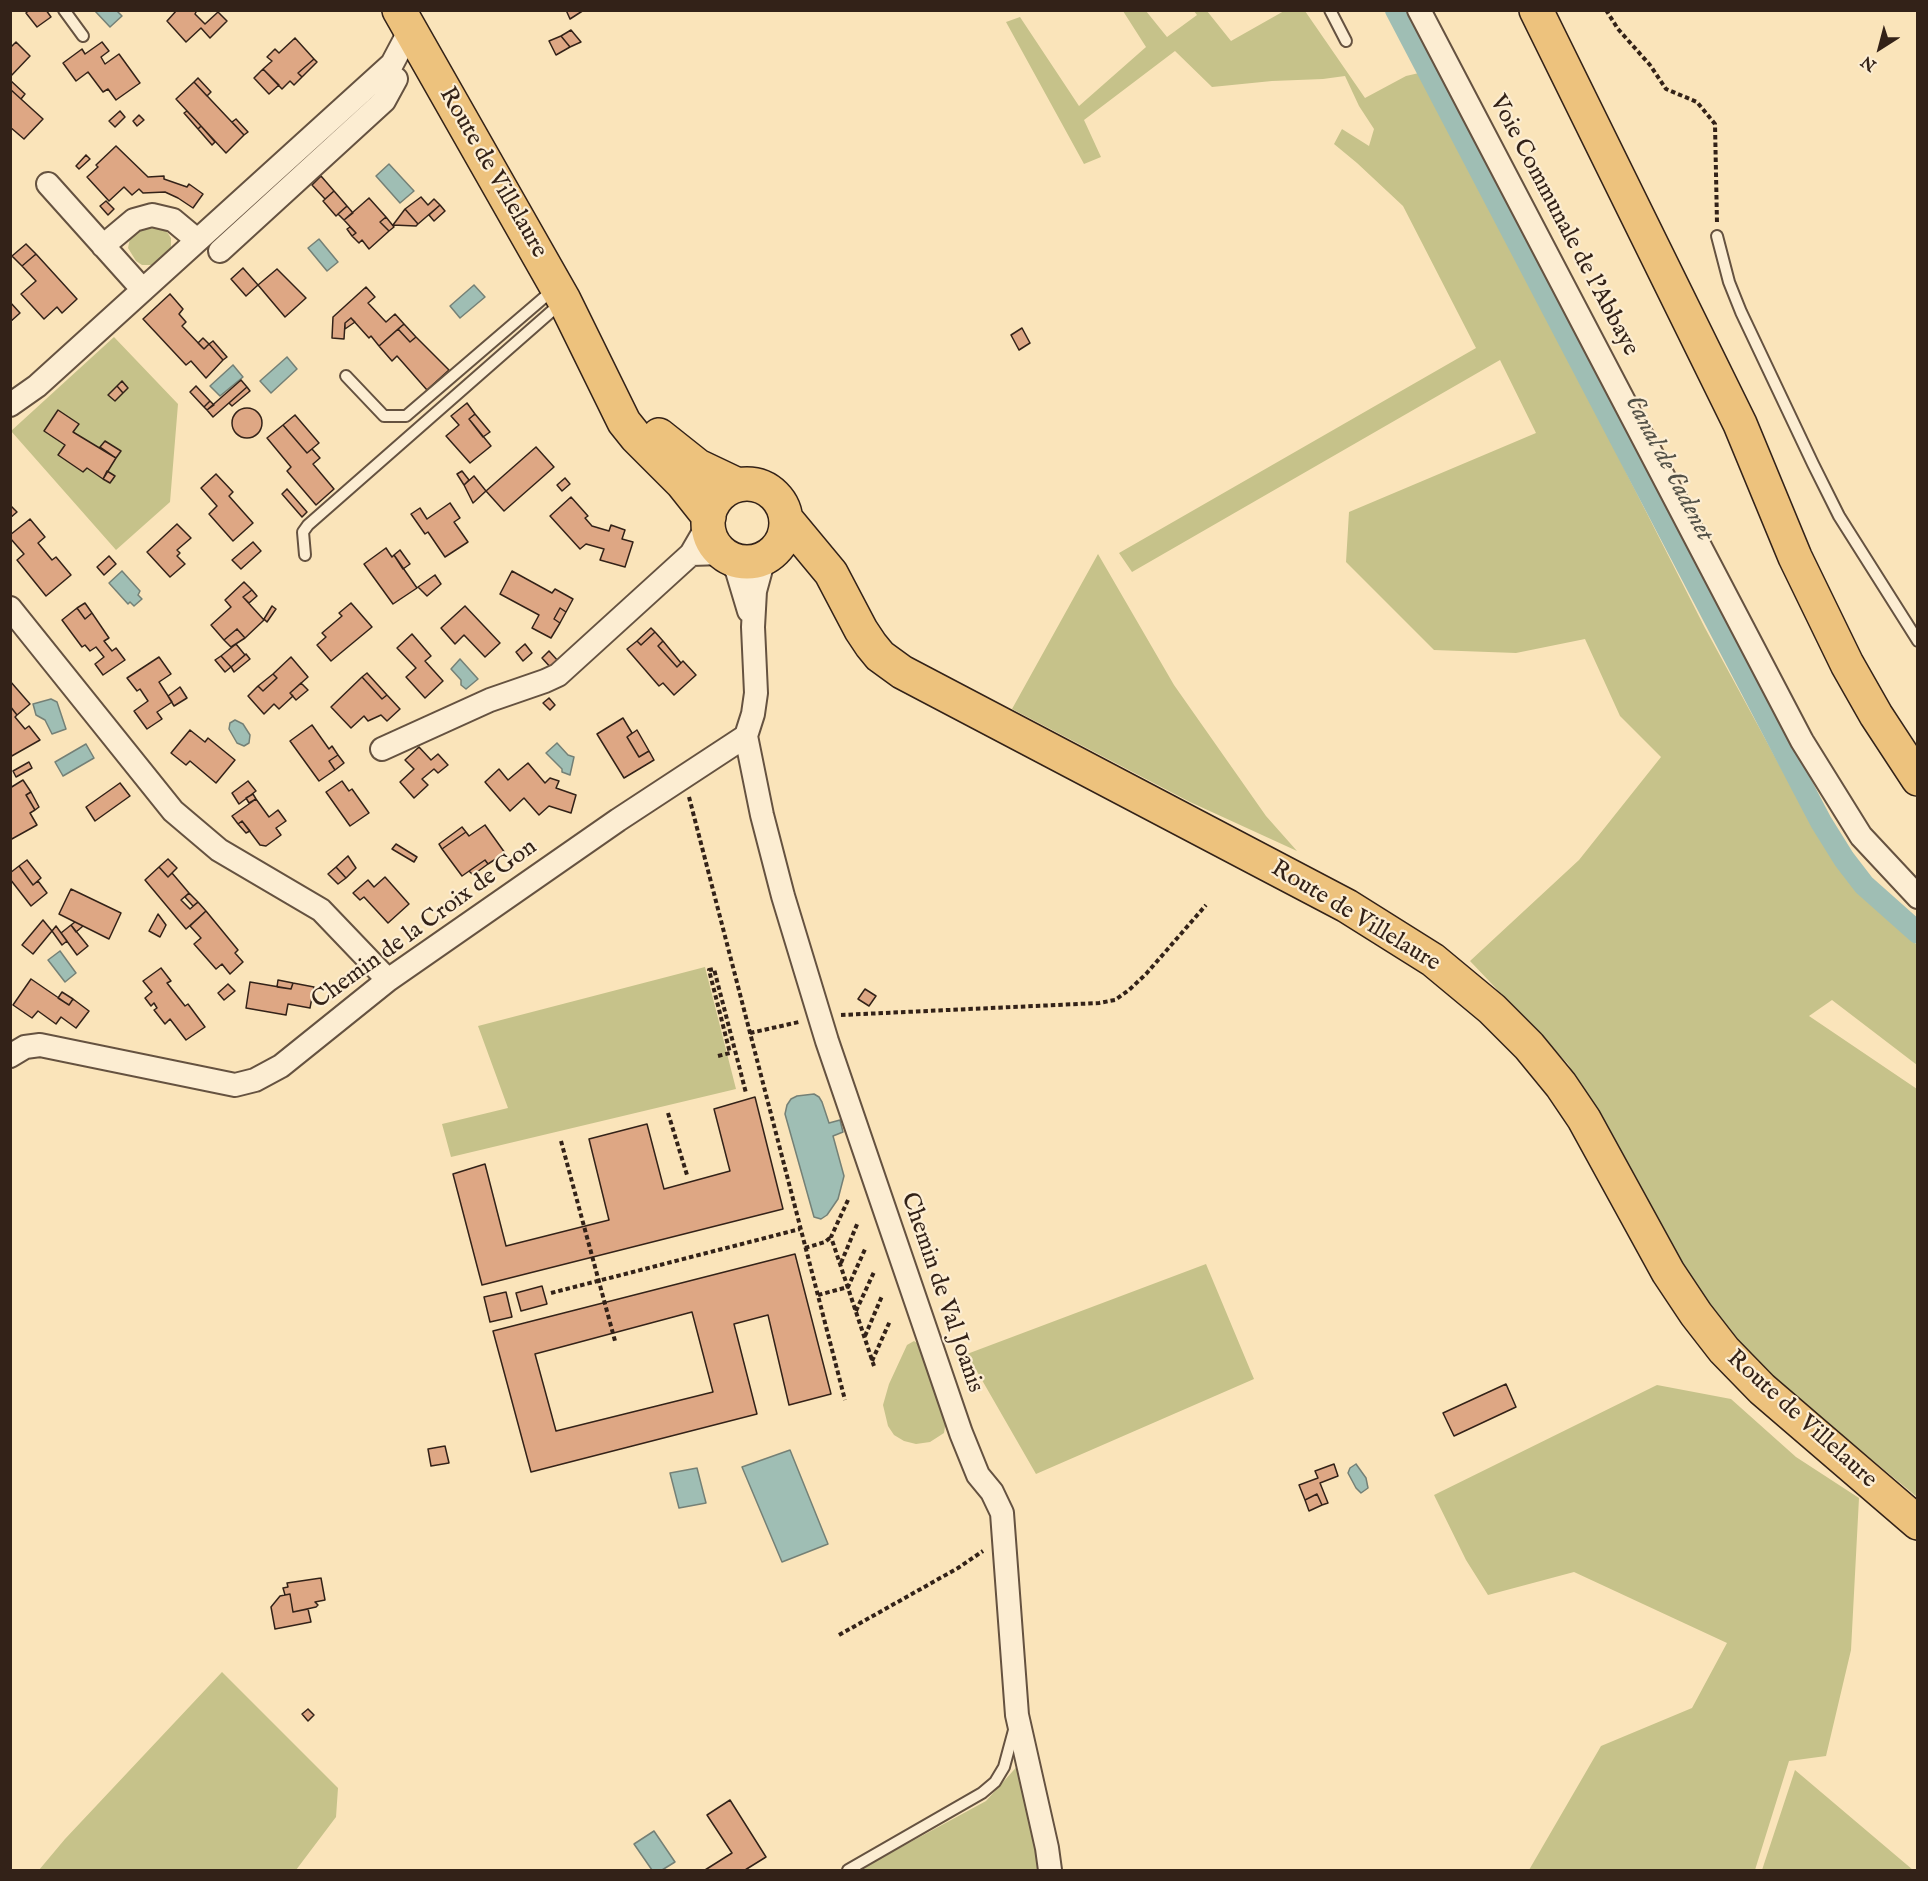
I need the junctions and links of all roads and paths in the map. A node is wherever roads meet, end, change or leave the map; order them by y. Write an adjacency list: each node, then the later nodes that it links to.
1 (64, 10): 7 (lane)
2 (1330, 10): 8 (lane)
3 (1419, 10): 36 (street, Voie Communale de l'Abbaye)
4 (1536, 10): 34 (main road)
5 (1606, 10): 13 (path)
6 (404, 20): 9 (main road, Route de Villelaure); 11 (street)
7 (83, 36)
8 (1346, 41)
9 (430, 65): 10 (street); 18 (main road, Route de Villelaure)
10 (396, 79): 11 (street); 16 (street)
11 (369, 85): 14 (street)
12 (48, 184): 15 (street)
13 (1717, 236): 31 (lane)
14 (197, 240): 15 (street); 17 (street)
15 (103, 246): 17 (street)
16 (220, 251)
17 (143, 290): 21 (street)
18 (560, 293): 19 (main road, Route de Villelaure); 20 (lane); 25 (lane)
19 (583, 335): 22 (main road, Route de Villelaure); 23 (main road, Route de Villelaure)
20 (346, 376)
21 (10, 405)
22 (738, 485): 23 (main road); 24 (main road)
23 (709, 520): 26 (main road)
24 (787, 520): 27 (main road); 28 (main road, Route de Villelaure)
25 (305, 555)
26 (714, 555): 27 (main road); 30 (street); 33 (street)
27 (765, 558): 28 (main road, Route de Villelaure); 30 (street)
28 (838, 588): 64 (main road, Route de Villelaure)
29 (10, 608): 38 (street)
30 (753, 627): 32 (street)
31 (1917, 641)
32 (746, 735): 38 (street, Chemin de la Croix de Gon); 39 (street, Chemin de Val Joanis)
33 (382, 749)
34 (1917, 779)
35 (686, 792): 48 (path)
36 (1915, 891)
37 (1206, 905): 39 (path)
38 (388, 980): 40 (street, Chemin de la Croix de Gon)
39 (819, 1016): 65 (street, Chemin de Val Joanis)
40 (10, 1056)
41 (718, 1056): 42 (path)
42 (746, 1093)
43 (668, 1113): 45 (path)
44 (561, 1141): 54 (path)
45 (687, 1175)
46 (848, 1200): 49 (path)
47 (858, 1222): 52 (path)
48 (801, 1229): 51 (path); 54 (path)
49 (831, 1237): 51 (path); 55 (path)
50 (866, 1247): 55 (path)
51 (806, 1248): 57 (path)
52 (841, 1263)
53 (874, 1272): 59 (path)
54 (599, 1281): 56 (path); 62 (path)
55 (848, 1287): 57 (path); 59 (path)
56 (551, 1293)
57 (818, 1295): 63 (path)
58 (882, 1296): 61 (path)
59 (856, 1311): 61 (path)
60 (890, 1321): 61 (path)
61 (865, 1337)
62 (615, 1341)
63 (845, 1401)
64 (1917, 1523)
65 (1003, 1528): 66 (path); 67 (street, Chemin de Val Joanis)
66 (839, 1635)
67 (1017, 1715): 68 (lane); 69 (street, Chemin de Val Joanis)
68 (848, 1870)
69 (1050, 1870)

